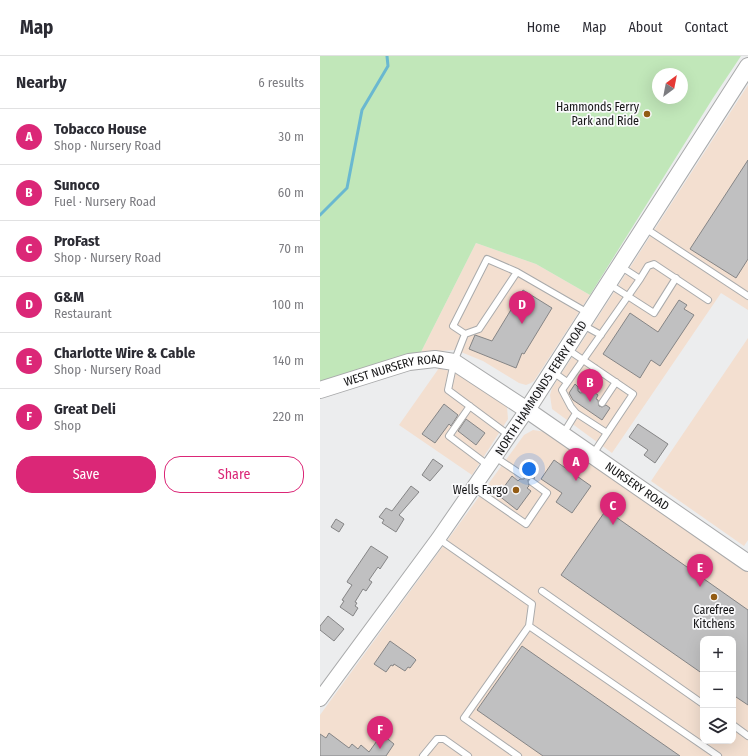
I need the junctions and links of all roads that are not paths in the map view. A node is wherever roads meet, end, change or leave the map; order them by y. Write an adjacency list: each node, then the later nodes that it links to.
1 (748, 66): 2 (main road, NORTH HAMMONDS FERRY ROAD)
2 (645, 228): 3 (main road, NORTH HAMMONDS FERRY ROAD); 9 (lane)
3 (620, 266): 6 (lane); 7 (main road, NORTH HAMMONDS FERRY ROAD)
4 (518, 272): 11 (lane); 12 (lane); 12 (lane)
5 (676, 278): 6 (lane); 8 (lane); 10 (lane)
6 (640, 279): 8 (lane)
7 (609, 284): 8 (lane); 11 (main road, NORTH HAMMONDS FERRY ROAD)
8 (628, 296): 13 (lane)
9 (748, 296)
10 (708, 300)
11 (586, 319): 13 (lane); 14 (main road, NORTH HAMMONDS FERRY ROAD)
12 (466, 334): 16 (lane)
13 (601, 335): 15 (lane)
14 (567, 349): 15 (lane); 18 (main road, NORTH HAMMONDS FERRY ROAD)
15 (583, 360): 17 (lane); 19 (lane)
16 (454, 362): 22 (main road, WEST NURSERY ROAD); 25 (lane); 27 (main road, WEST NURSERY ROAD)
17 (595, 368): 20 (lane); 21 (lane)
18 (553, 372): 19 (lane); 27 (main road, NORTH HAMMONDS FERRY ROAD)
19 (567, 382): 26 (lane)
20 (616, 382): 24 (lane); 31 (lane)
21 (582, 389)
22 (320, 390)
23 (574, 401): 26 (lane)
24 (602, 403)
25 (470, 406): 33 (lane); 35 (lane)
26 (571, 407): 28 (lane)
27 (527, 410): 32 (main road, NURSERY ROAD); 33 (street, NORTH HAMMONDS FERRY ROAD)
28 (576, 413): 30 (lane); 32 (lane)
29 (594, 415): 30 (lane)
30 (590, 421): 31 (lane)
31 (608, 433): 34 (lane)
32 (563, 434): 34 (main road, NURSERY ROAD)
33 (510, 436): 35 (street, NORTH HAMMONDS FERRY ROAD)
34 (593, 455): 40 (main road, NURSERY ROAD)
35 (492, 462): 36 (lane); 38 (street, NORTH HAMMONDS FERRY ROAD)
36 (522, 475)
37 (532, 482): 38 (lane)
38 (474, 488): 39 (street, NORTH HAMMONDS FERRY ROAD)
39 (438, 539): 42 (lane); 43 (street, NORTH HAMMONDS FERRY ROAD)
40 (748, 563)
41 (542, 591): 44 (lane)
42 (529, 626): 49 (lane); 50 (lane)
43 (320, 699)
44 (700, 702)
45 (736, 727): 46 (lane)
46 (748, 736)
47 (423, 756): 48 (lane)
48 (468, 756)
49 (518, 756)
50 (718, 756)

